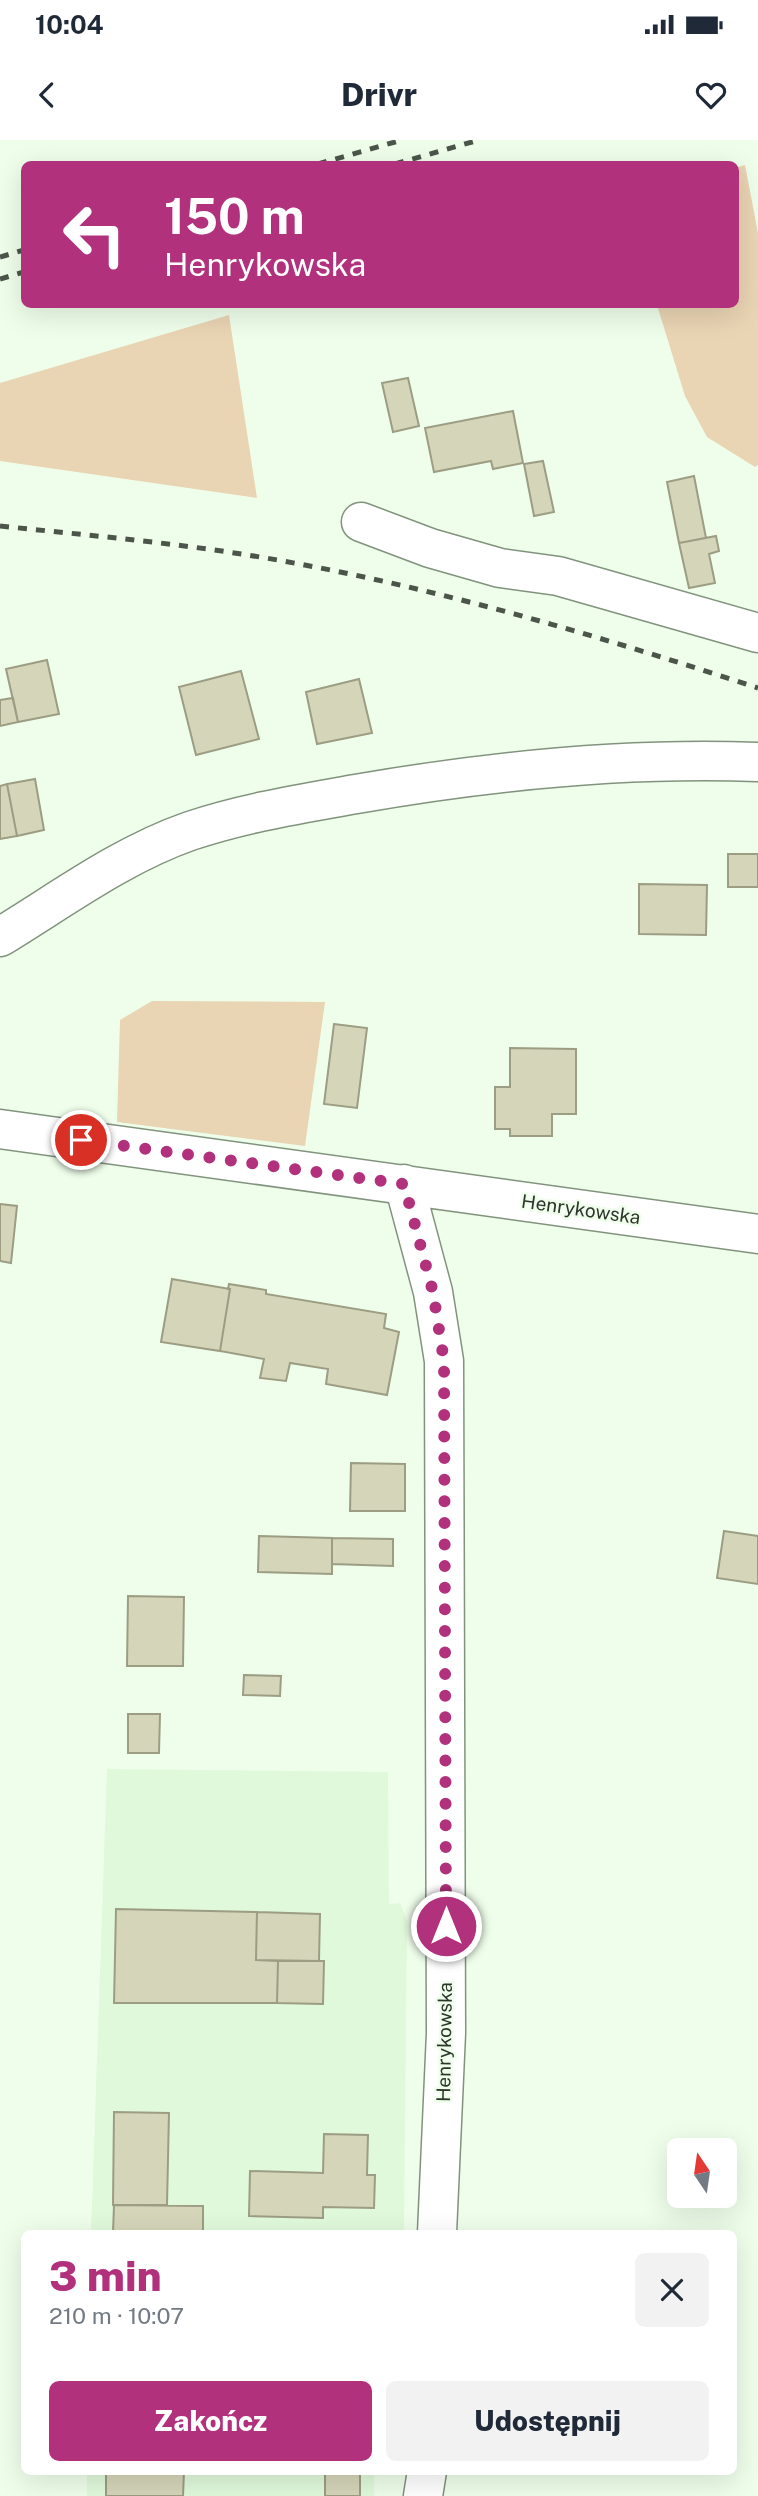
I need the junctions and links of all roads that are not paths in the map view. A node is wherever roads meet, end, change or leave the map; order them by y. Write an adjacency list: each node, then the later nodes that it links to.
1 (361, 522): 2 (street)
2 (758, 633)
3 (758, 761): 4 (street)
4 (0, 937)
5 (0, 1129): 6 (street, Henrykowska)
6 (404, 1184): 7 (street, Henrykowska); 8 (street, Henrykowska)
7 (758, 1234)
8 (437, 2230)
9 (426, 2475): 10 (street)
10 (423, 2496)

